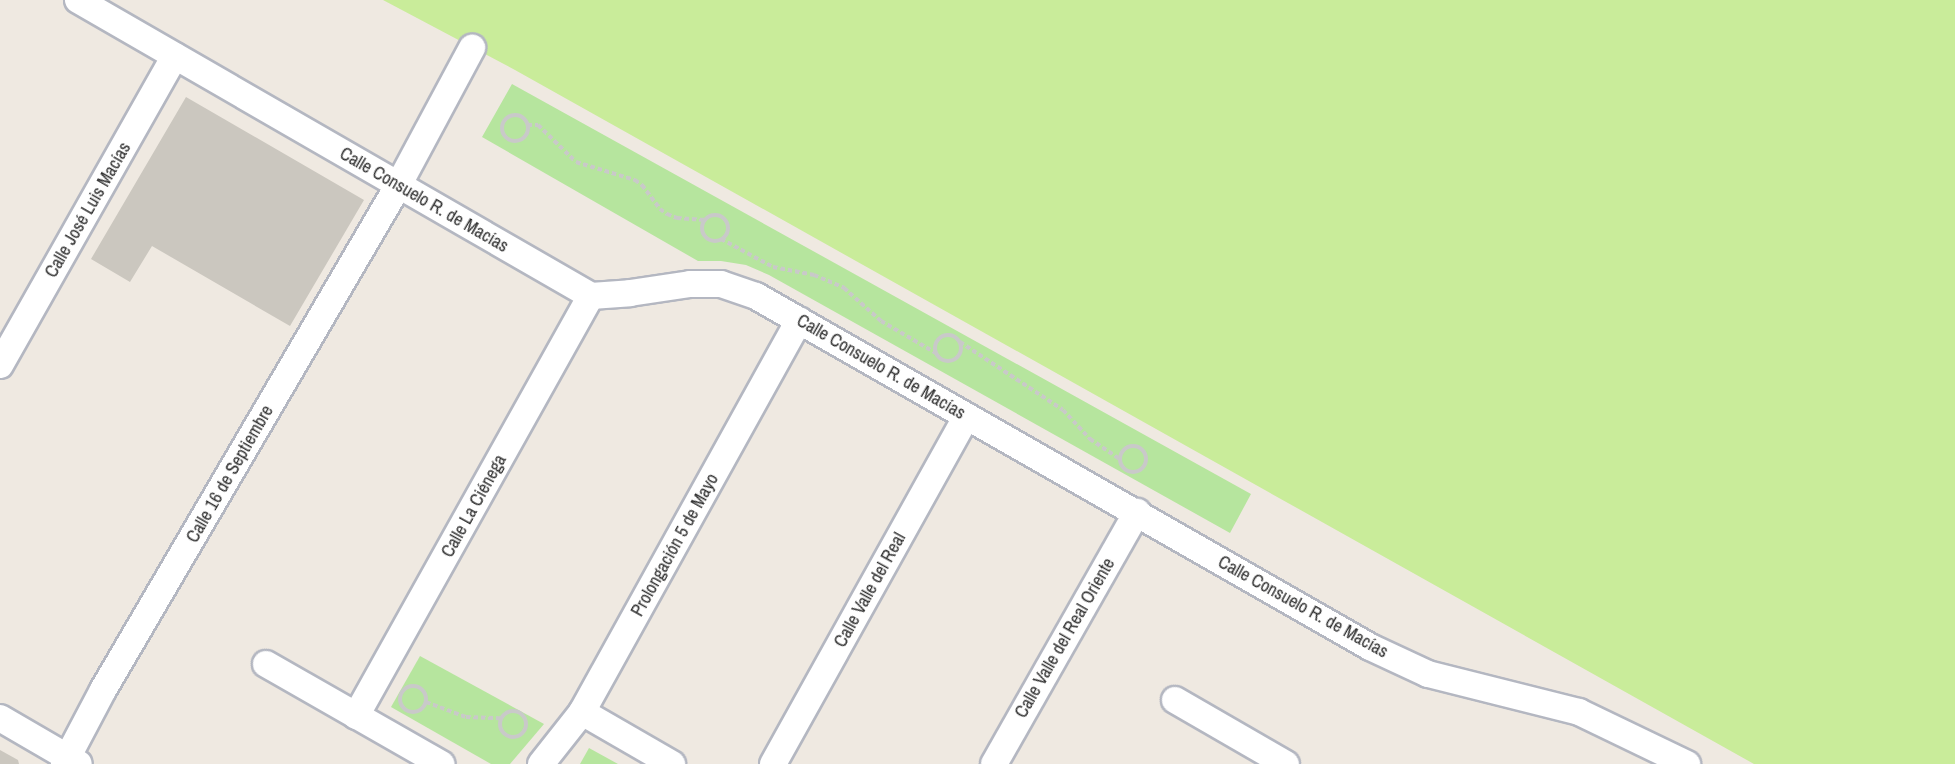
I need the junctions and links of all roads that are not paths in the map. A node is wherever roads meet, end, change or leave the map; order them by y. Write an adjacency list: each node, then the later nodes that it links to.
1 (78, 0): 3 (street, Calle Consuelo R. de Macías)
2 (472, 48): 4 (street, Calle 16 de Septiembre)
3 (175, 56): 4 (street, Calle Consuelo R. de Macías); 7 (street, Calle José Luis Macías)
4 (398, 186): 5 (street, Calle Consuelo R. de Macías); 15 (street, Calle 16 de Septiembre)
5 (591, 296): 6 (street, Calle Consuelo R. de Macías); 13 (street, Calle La Ciénega)
6 (799, 320): 8 (street, Calle Consuelo R. de Macías); 12 (street, Prolongación 5 de Mayo)
7 (0, 365)
8 (967, 416): 9 (street, Calle Consuelo R. de Macías); 19 (street, Calle Valle del Real)
9 (1137, 512): 20 (street, Calle Valle del Real Oriente); 22 (street, Calle Consuelo R. de Macías)
10 (266, 664): 13 (street)
11 (1175, 700): 21 (street)
12 (582, 712): 17 (street, Prolongación 5 de Mayo); 18 (street)
13 (356, 717): 16 (street)
14 (0, 718): 15 (street)
15 (70, 762)
16 (441, 764)
17 (541, 764)
18 (672, 764)
19 (773, 764)
20 (994, 764)
21 (1286, 764)
22 (1687, 764)

